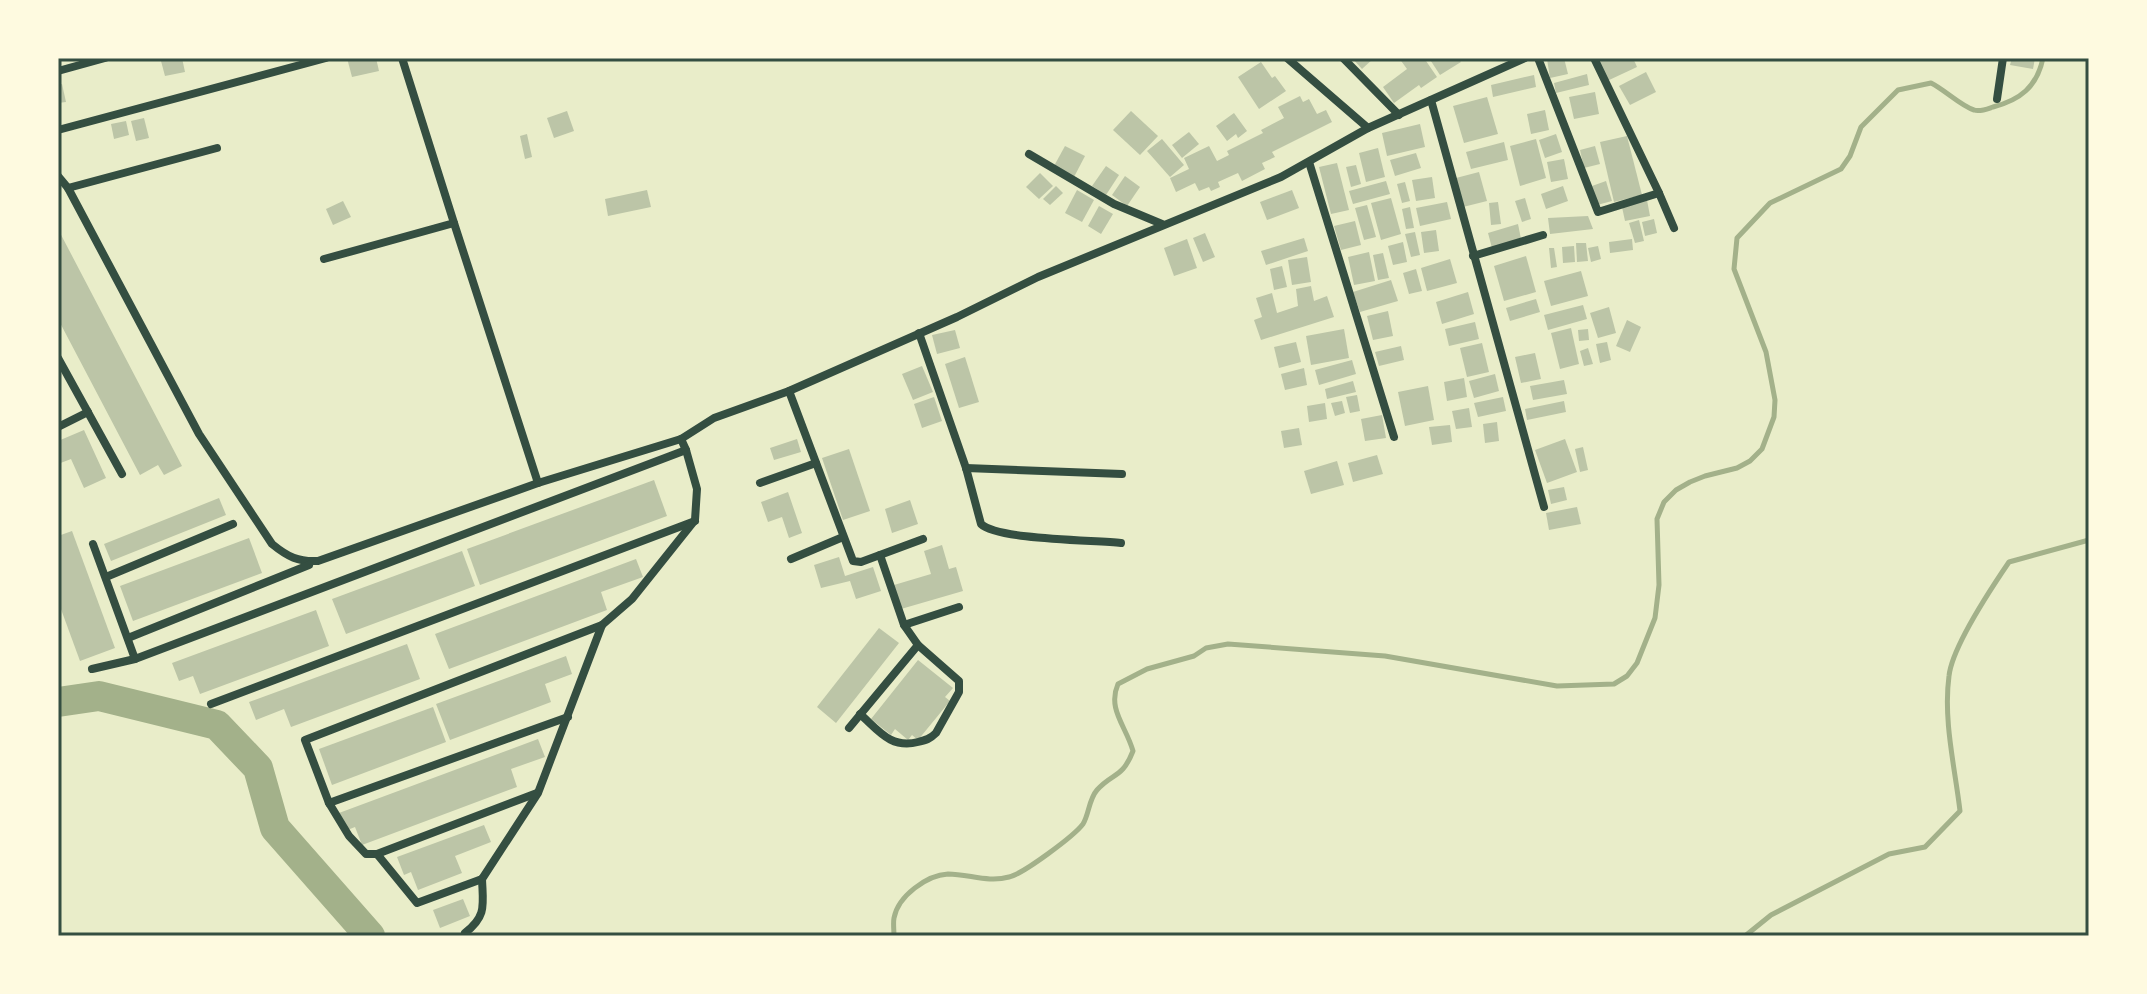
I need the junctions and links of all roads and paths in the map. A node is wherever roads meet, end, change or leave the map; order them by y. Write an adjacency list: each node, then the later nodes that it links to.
1 (105, 58): 10 (street)
2 (326, 58): 15 (street)
3 (402, 58): 22 (street)
4 (1287, 58): 14 (street)
5 (1343, 58): 13 (street)
6 (1525, 58): 12 (street)
7 (1538, 58): 21 (street)
8 (1594, 58): 21 (street)
9 (2003, 58): 11 (street)
10 (58, 71)
11 (1997, 99)
12 (1431, 100): 13 (street); 26 (street)
13 (1399, 115): 14 (street)
14 (1368, 128): 18 (street)
15 (58, 130)
16 (217, 148): 20 (street)
17 (1029, 154): 23 (street)
18 (1309, 162): 23 (street); 33 (street)
19 (58, 176): 20 (street)
20 (68, 188): 51 (street)
21 (1659, 193): 24 (street)
22 (454, 223): 27 (street); 40 (street)
23 (1163, 224): 28 (street)
24 (1674, 228)
25 (1543, 235): 26 (street)
26 (1473, 256): 42 (street)
27 (324, 259)
28 (919, 333): 30 (street); 37 (street)
29 (58, 358): 31 (street)
30 (789, 391): 34 (street); 36 (street)
31 (88, 412): 32 (street); 38 (street)
32 (58, 427)
33 (1394, 437)
34 (681, 439): 35 (street); 40 (street)
35 (686, 450): 43 (street); 58 (street)
36 (816, 463): 41 (street); 45 (street)
37 (966, 468): 39 (street); 47 (street)
38 (122, 474)
39 (1122, 474)
40 (538, 483): 51 (street)
41 (760, 483)
42 (1544, 507)
43 (695, 520): 54 (street); 60 (street)
44 (233, 524): 52 (street)
45 (843, 537): 49 (street); 50 (street)
46 (923, 539): 49 (street)
47 (1121, 543)
48 (93, 544): 52 (street)
49 (880, 555): 55 (street)
50 (791, 559)
51 (318, 561): 56 (street)
52 (106, 577): 56 (street)
53 (959, 607): 55 (street)
54 (602, 625): 62 (street); 65 (street)
55 (904, 625): 57 (street)
56 (128, 638): 58 (street)
57 (918, 645): 61 (street); 61 (street)
58 (135, 659): 59 (street)
59 (92, 669)
60 (211, 704)
61 (860, 714): 63 (street)
62 (568, 717): 64 (street); 65 (street)
63 (849, 728)
64 (538, 793): 66 (street); 67 (street)
65 (329, 803): 66 (street)
66 (377, 854): 67 (street)
67 (482, 879): 68 (street)
68 (465, 933)

